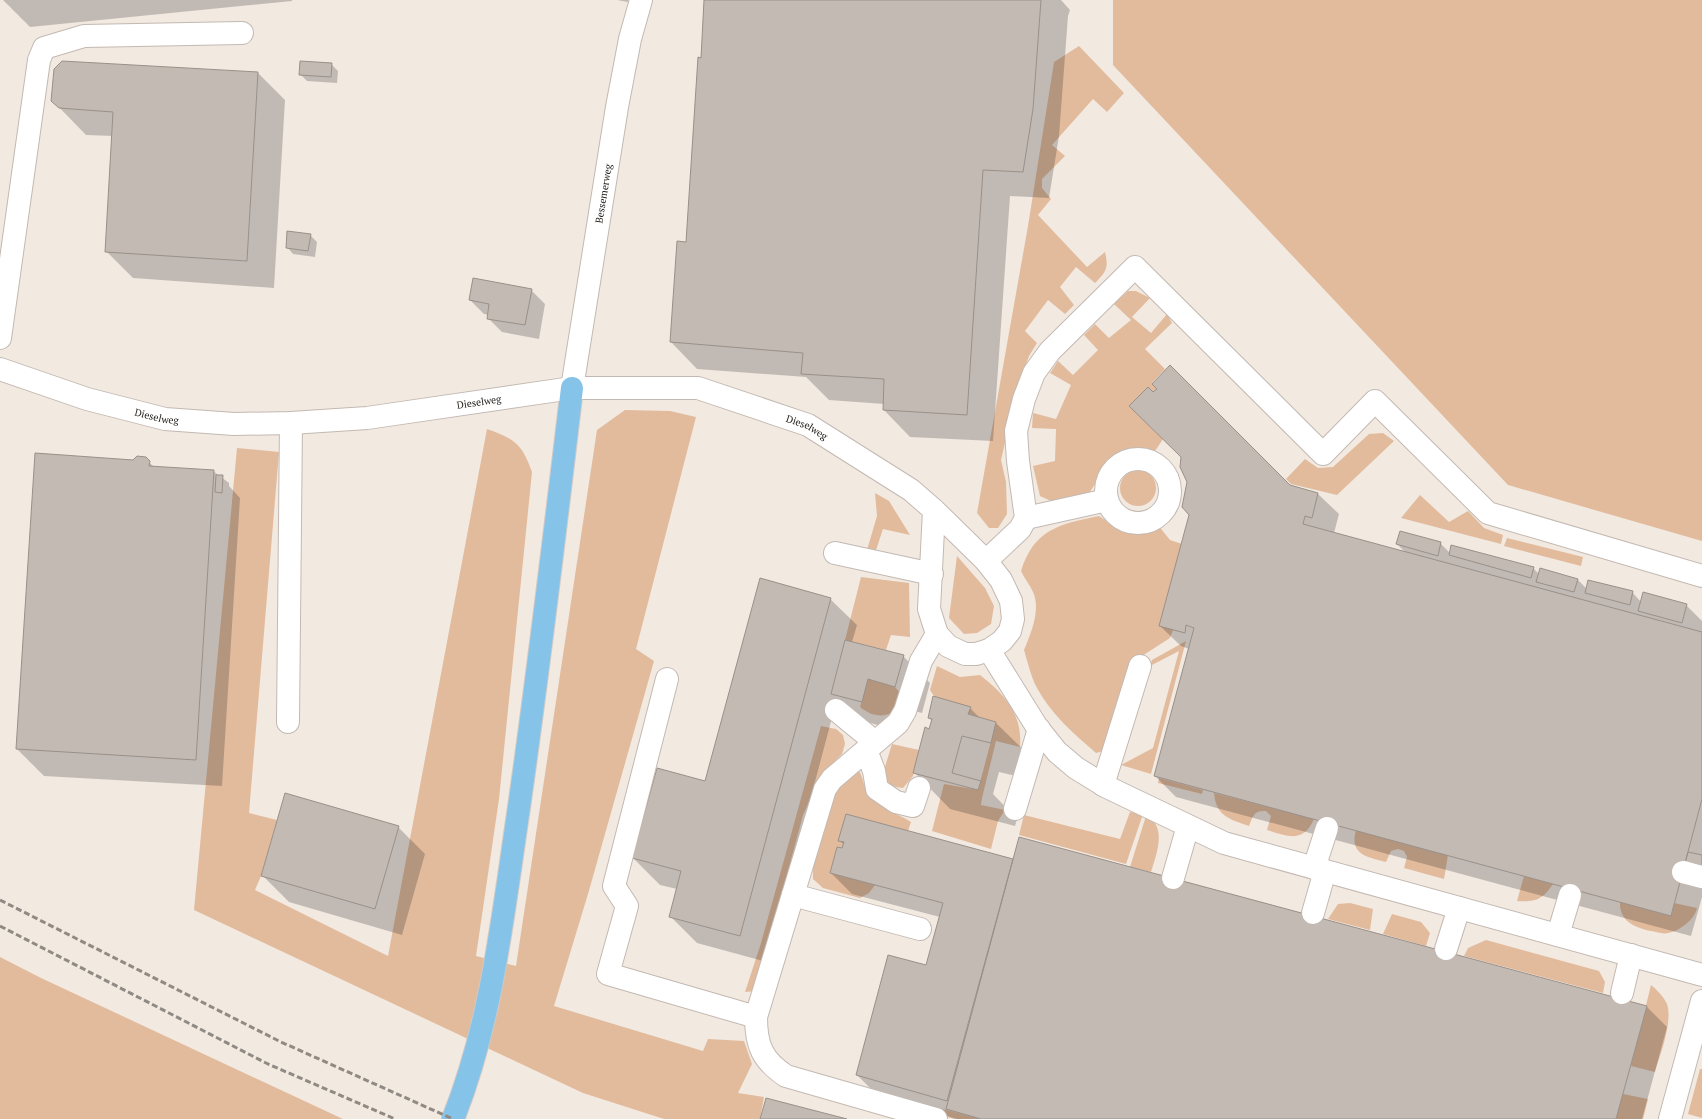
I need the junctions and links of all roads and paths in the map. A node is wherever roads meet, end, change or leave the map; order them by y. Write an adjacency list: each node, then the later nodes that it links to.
1 (641, 0): 5 (street, Bessemerweg)
2 (242, 33): 3 (street)
3 (0, 338)
4 (0, 369): 6 (street, Dieselweg)
5 (572, 388): 6 (street, Dieselweg); 8 (street, Dieselweg); 41 (main road)
6 (291, 423): 19 (street)
7 (1107, 500): 9 (street)
8 (934, 510): 11 (street, Dieselweg); 12 (street, Dieselweg)
9 (1026, 518): 11 (street); 13 (street)
10 (835, 553): 12 (street)
11 (986, 562): 15 (street, Dieselweg)
12 (932, 574): 14 (street, Dieselweg)
13 (1702, 576)
14 (937, 634): 15 (street, Dieselweg); 21 (street)
15 (989, 650): 20 (street)
16 (1140, 666): 22 (street)
17 (667, 679): 40 (street)
18 (836, 710): 21 (street)
19 (288, 722)
20 (1039, 729): 22 (street); 24 (street)
21 (870, 746): 23 (street); 29 (street)
22 (1103, 785): 25 (street)
23 (919, 788)
24 (1015, 809)
25 (1188, 826): 27 (street); 28 (street)
26 (1327, 828): 27 (street)
27 (1319, 869): 31 (street); 32 (street)
28 (1173, 878)
29 (793, 895): 33 (street); 40 (street)
30 (1570, 895): 34 (street)
31 (1459, 908): 34 (street); 35 (street)
32 (1313, 913)
33 (920, 929)
34 (1558, 935): 36 (street)
35 (1446, 949)
36 (1631, 955): 37 (street); 38 (street)
37 (1702, 975)
38 (1622, 993)
39 (1702, 1001): 43 (street)
40 (756, 1017): 42 (street)
41 (453, 1119)
42 (936, 1119)
43 (1670, 1119)

